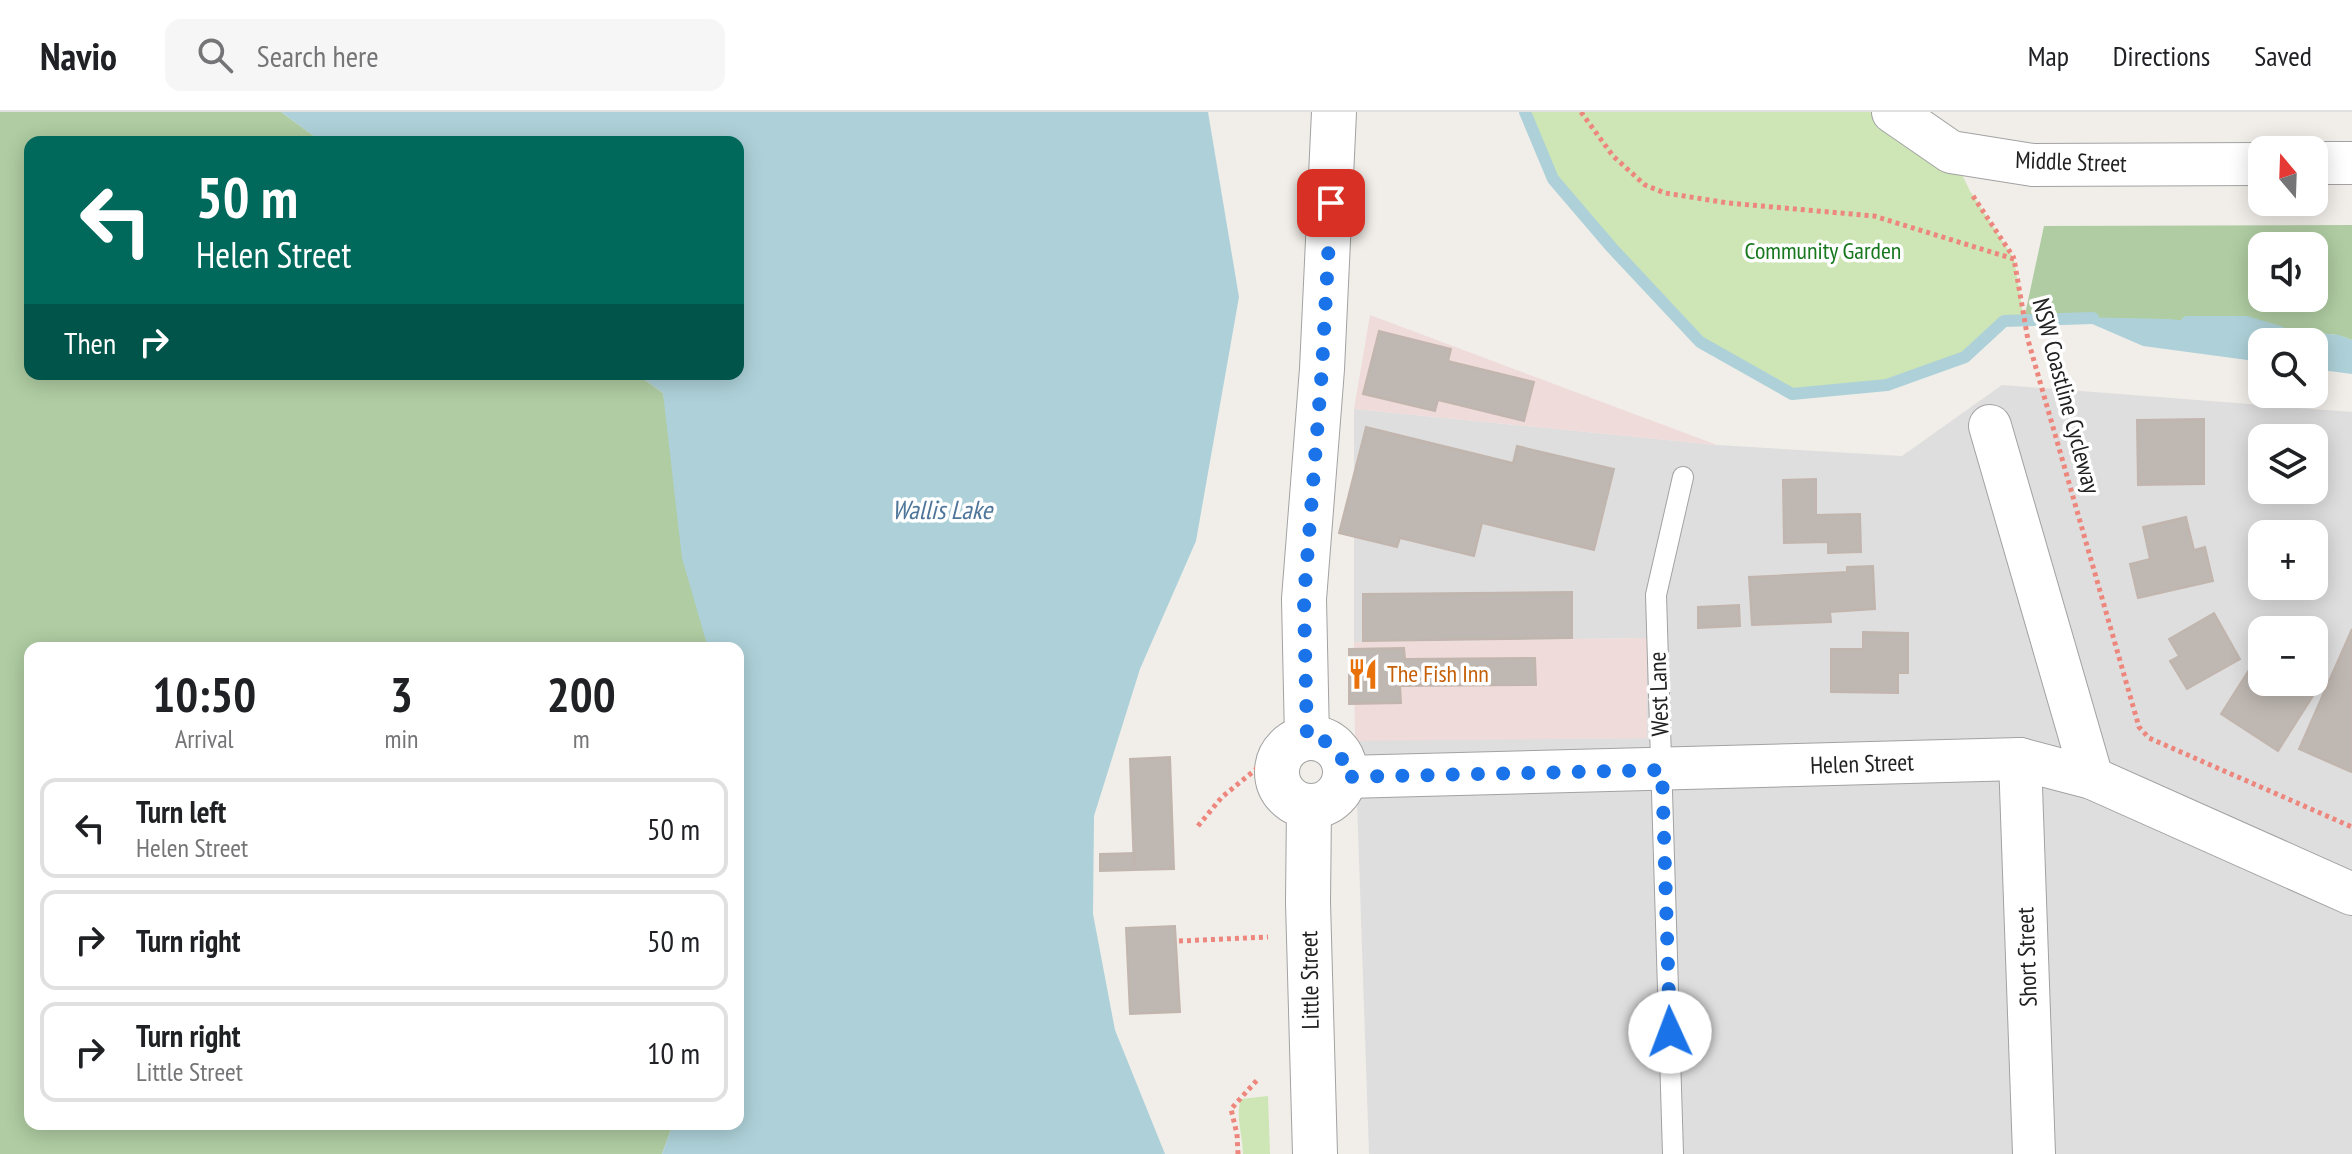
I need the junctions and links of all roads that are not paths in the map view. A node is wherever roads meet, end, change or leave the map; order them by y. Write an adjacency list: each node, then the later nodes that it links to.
1 (1334, 112): 8 (street)
2 (1893, 112): 5 (street, Middle Street)
3 (2328, 163): 4 (street)
4 (2352, 163)
5 (2248, 164)
6 (1990, 426): 12 (street)
7 (1683, 477): 10 (lane, West Lane)
8 (1307, 738): 11 (street); 13 (street)
9 (2020, 759): 10 (street, Helen Street); 12 (street, Helen Street); 17 (street, Short Street)
10 (1662, 770): 11 (street, Helen Street); 16 (lane, West Lane)
11 (1345, 777): 13 (street)
12 (2092, 778): 14 (street, Helen Street)
13 (1309, 806): 15 (street, Little Street)
14 (2352, 894)
15 (1315, 1154)
16 (1673, 1154)
17 (2034, 1154)

